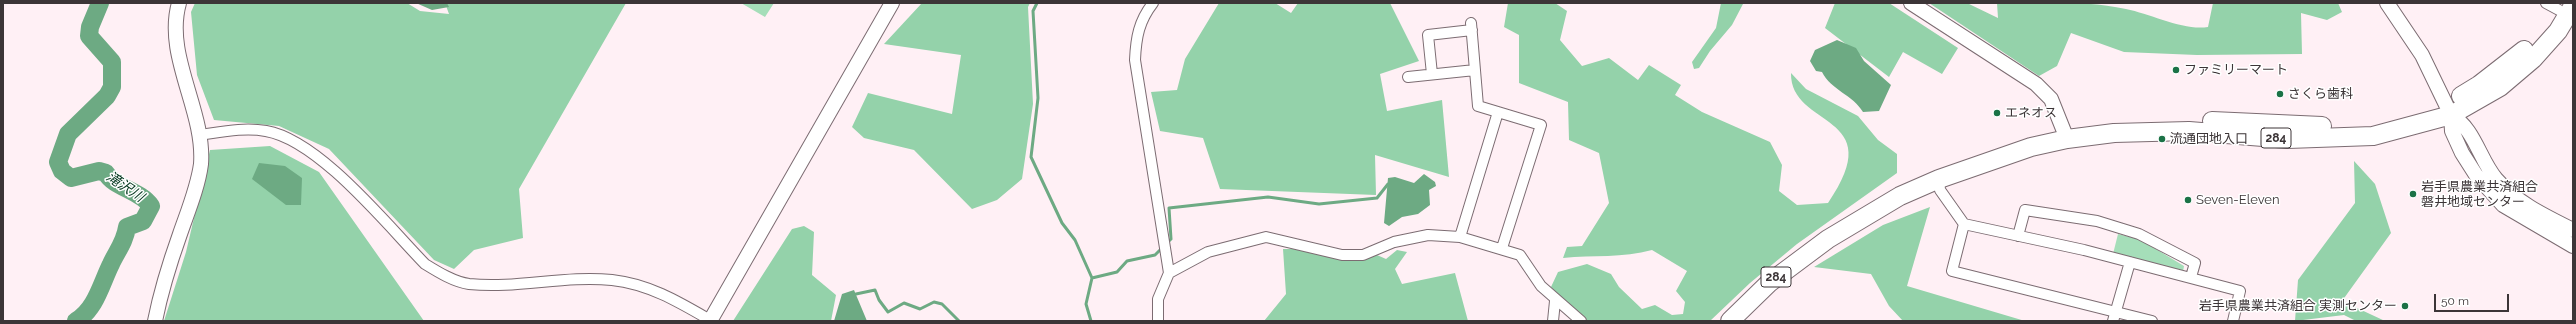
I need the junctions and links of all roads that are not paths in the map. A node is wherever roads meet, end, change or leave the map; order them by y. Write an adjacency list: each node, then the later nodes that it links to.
1 (179, 3): 13 (street)
2 (892, 3): 27 (street)
3 (1153, 3): 23 (street)
4 (1911, 3): 12 (street)
5 (2387, 3): 10 (street)
6 (2560, 6): 10 (highway, 284)
7 (1475, 70): 8 (street); 8 (street); 11 (street)
8 (1432, 74): 9 (street)
9 (1408, 77)
10 (2449, 110): 12 (highway, 284); 16 (street); 20 (street)
11 (1498, 112): 18 (street); 21 (street)
12 (2065, 133): 14 (highway, 284); 19 (highway, 284)
13 (199, 135): 27 (street); 28 (street)
14 (1939, 179): 15 (street); 19 (highway, 284)
15 (1964, 224): 17 (street); 26 (street)
16 (2573, 230)
17 (2018, 236): 22 (street); 24 (street)
18 (1460, 237): 21 (street); 23 (street)
19 (1828, 239): 32 (highway, 284)
20 (2573, 246)
21 (1502, 248): 25 (street)
22 (2130, 262): 24 (street); 26 (street)
23 (1169, 273): 29 (street)
24 (2191, 277): 34 (street)
25 (1556, 300): 30 (street); 31 (street)
26 (2115, 316): 33 (street)
27 (710, 320)
28 (155, 321)
29 (1158, 321)
30 (1553, 321)
31 (1582, 321)
32 (1730, 321)
33 (2152, 321)
34 (2233, 321)

